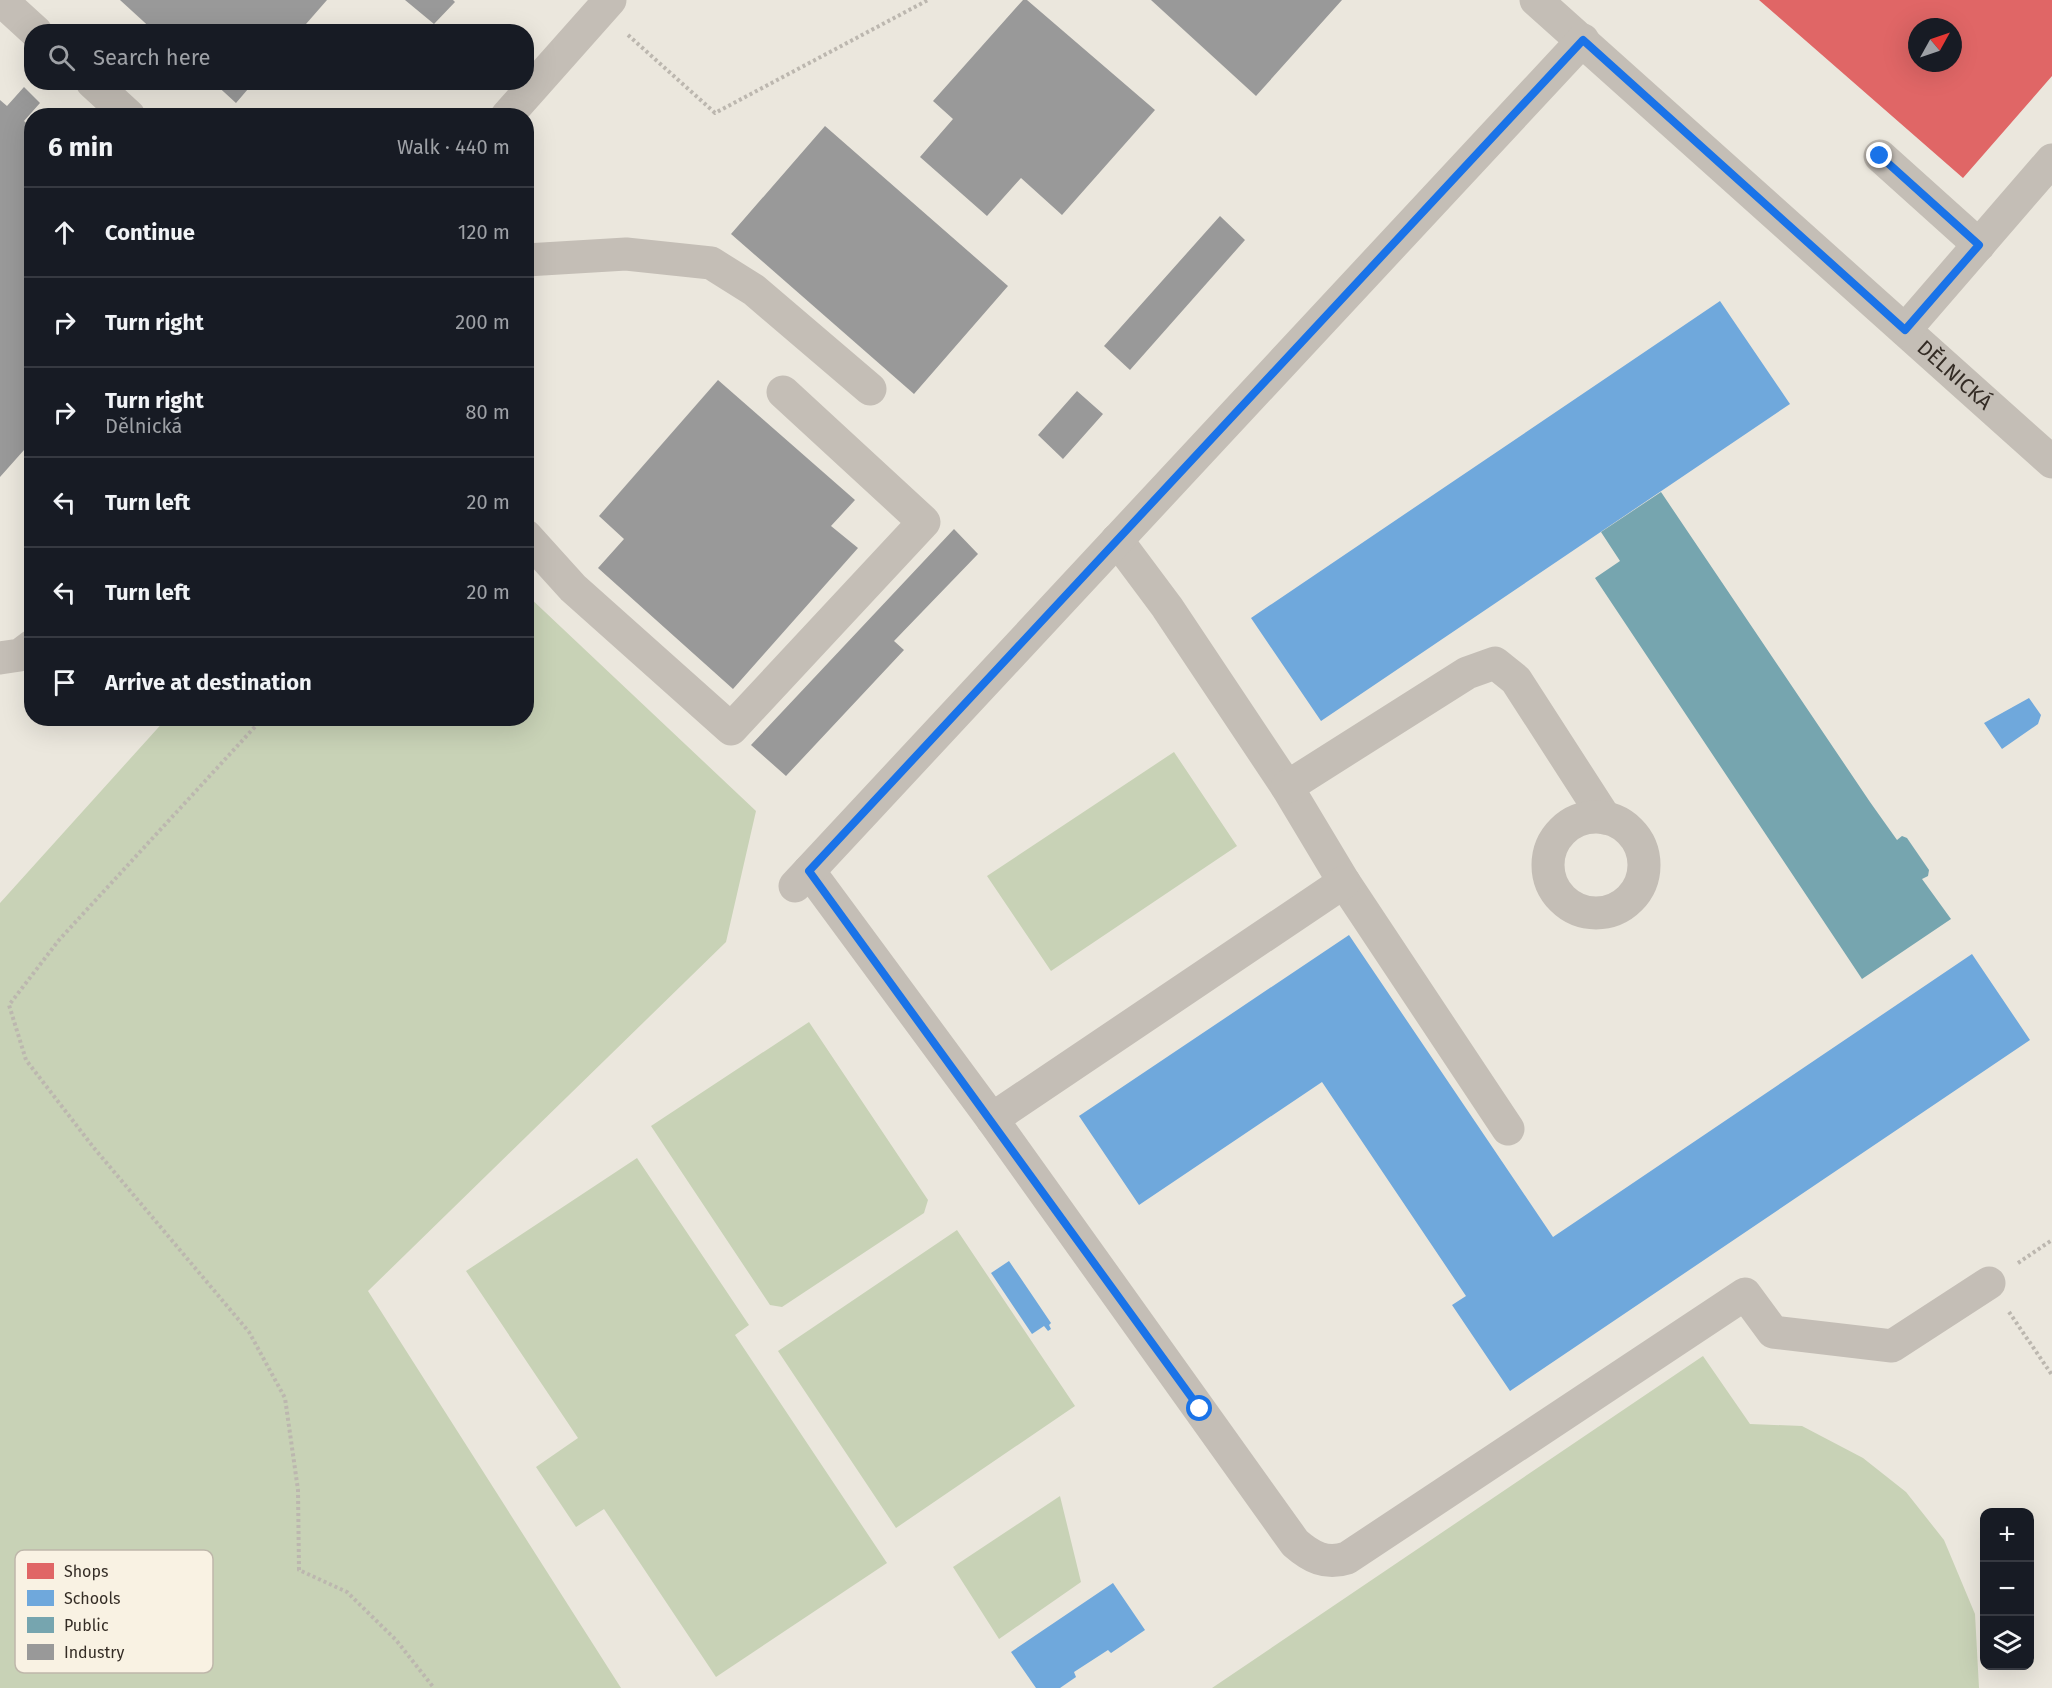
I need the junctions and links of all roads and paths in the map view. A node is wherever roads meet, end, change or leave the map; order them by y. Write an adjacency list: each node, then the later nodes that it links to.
1 (1, 0): 5 (street)
2 (928, 0): 4 (path)
3 (1536, 0): 6 (street, DĚLNICKÁ)
4 (605, 5): 7 (street)
5 (27, 24)
6 (1583, 40): 16 (street, DĚLNICKÁ); 20 (street)
7 (534, 85)
8 (101, 90): 10 (street)
9 (530, 90): 11 (street)
10 (120, 108)
11 (514, 108)
12 (1880, 156): 14 (street)
13 (2052, 160): 14 (street)
14 (1979, 245): 16 (street)
15 (534, 260): 17 (street)
16 (1905, 330): 19 (street, DĚLNICKÁ)
17 (870, 389)
18 (783, 392): 21 (street)
19 (2052, 462)
20 (1117, 540): 25 (street); 28 (street)
21 (534, 545)
22 (24, 652): 23 (street)
23 (0, 658)
24 (256, 726): 31 (path)
25 (1287, 787): 26 (street); 27 (street)
26 (1605, 818)
27 (1344, 882): 28 (street); 29 (street)
28 (992, 1119): 30 (street)
29 (1508, 1129)
30 (1989, 1283)
31 (434, 1688)

